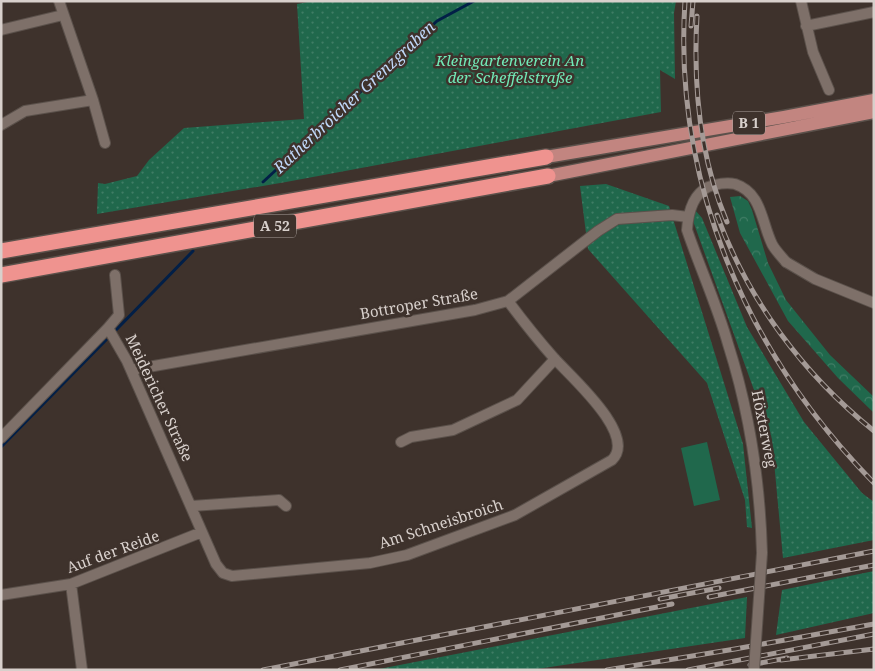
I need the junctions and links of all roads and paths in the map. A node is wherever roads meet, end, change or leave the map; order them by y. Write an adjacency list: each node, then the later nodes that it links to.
1 (59, 1): 4 (street)
2 (801, 1): 5 (street)
3 (874, 12): 5 (street)
4 (63, 15): 6 (street); 8 (street)
5 (806, 26): 7 (street)
6 (1, 30)
7 (829, 90)
8 (93, 100): 11 (street); 12 (street)
9 (874, 100): 13 (main road, B 1)
10 (874, 112): 14 (main road, B 1)
11 (1, 125)
12 (105, 143)
13 (546, 157): 16 (highway, A 52)
14 (548, 176): 18 (highway, A 52)
15 (688, 217): 19 (street, Bottroper Straße); 20 (street, Höxterweg); 32 (street, Höxterweg, bridge)
16 (1, 251)
17 (115, 274): 21 (street, Meidericher Straße)
18 (1, 275)
19 (508, 301): 22 (street); 23 (street, Bottroper Straße)
20 (874, 303)
21 (108, 328): 23 (street, Meidericher Straße); 24 (street)
22 (555, 359): 25 (street); 28 (street, Am Schneisbroich)
23 (131, 370): 26 (street, Meidericher Straße)
24 (1, 438)
25 (402, 442)
26 (192, 506): 27 (street); 28 (street, Meidericher Straße)
27 (286, 506)
28 (202, 532): 29 (street, Auf der Reide)
29 (72, 584): 30 (street, Auf der Reide); 31 (street)
30 (1, 595)
31 (82, 670)
32 (754, 670)

